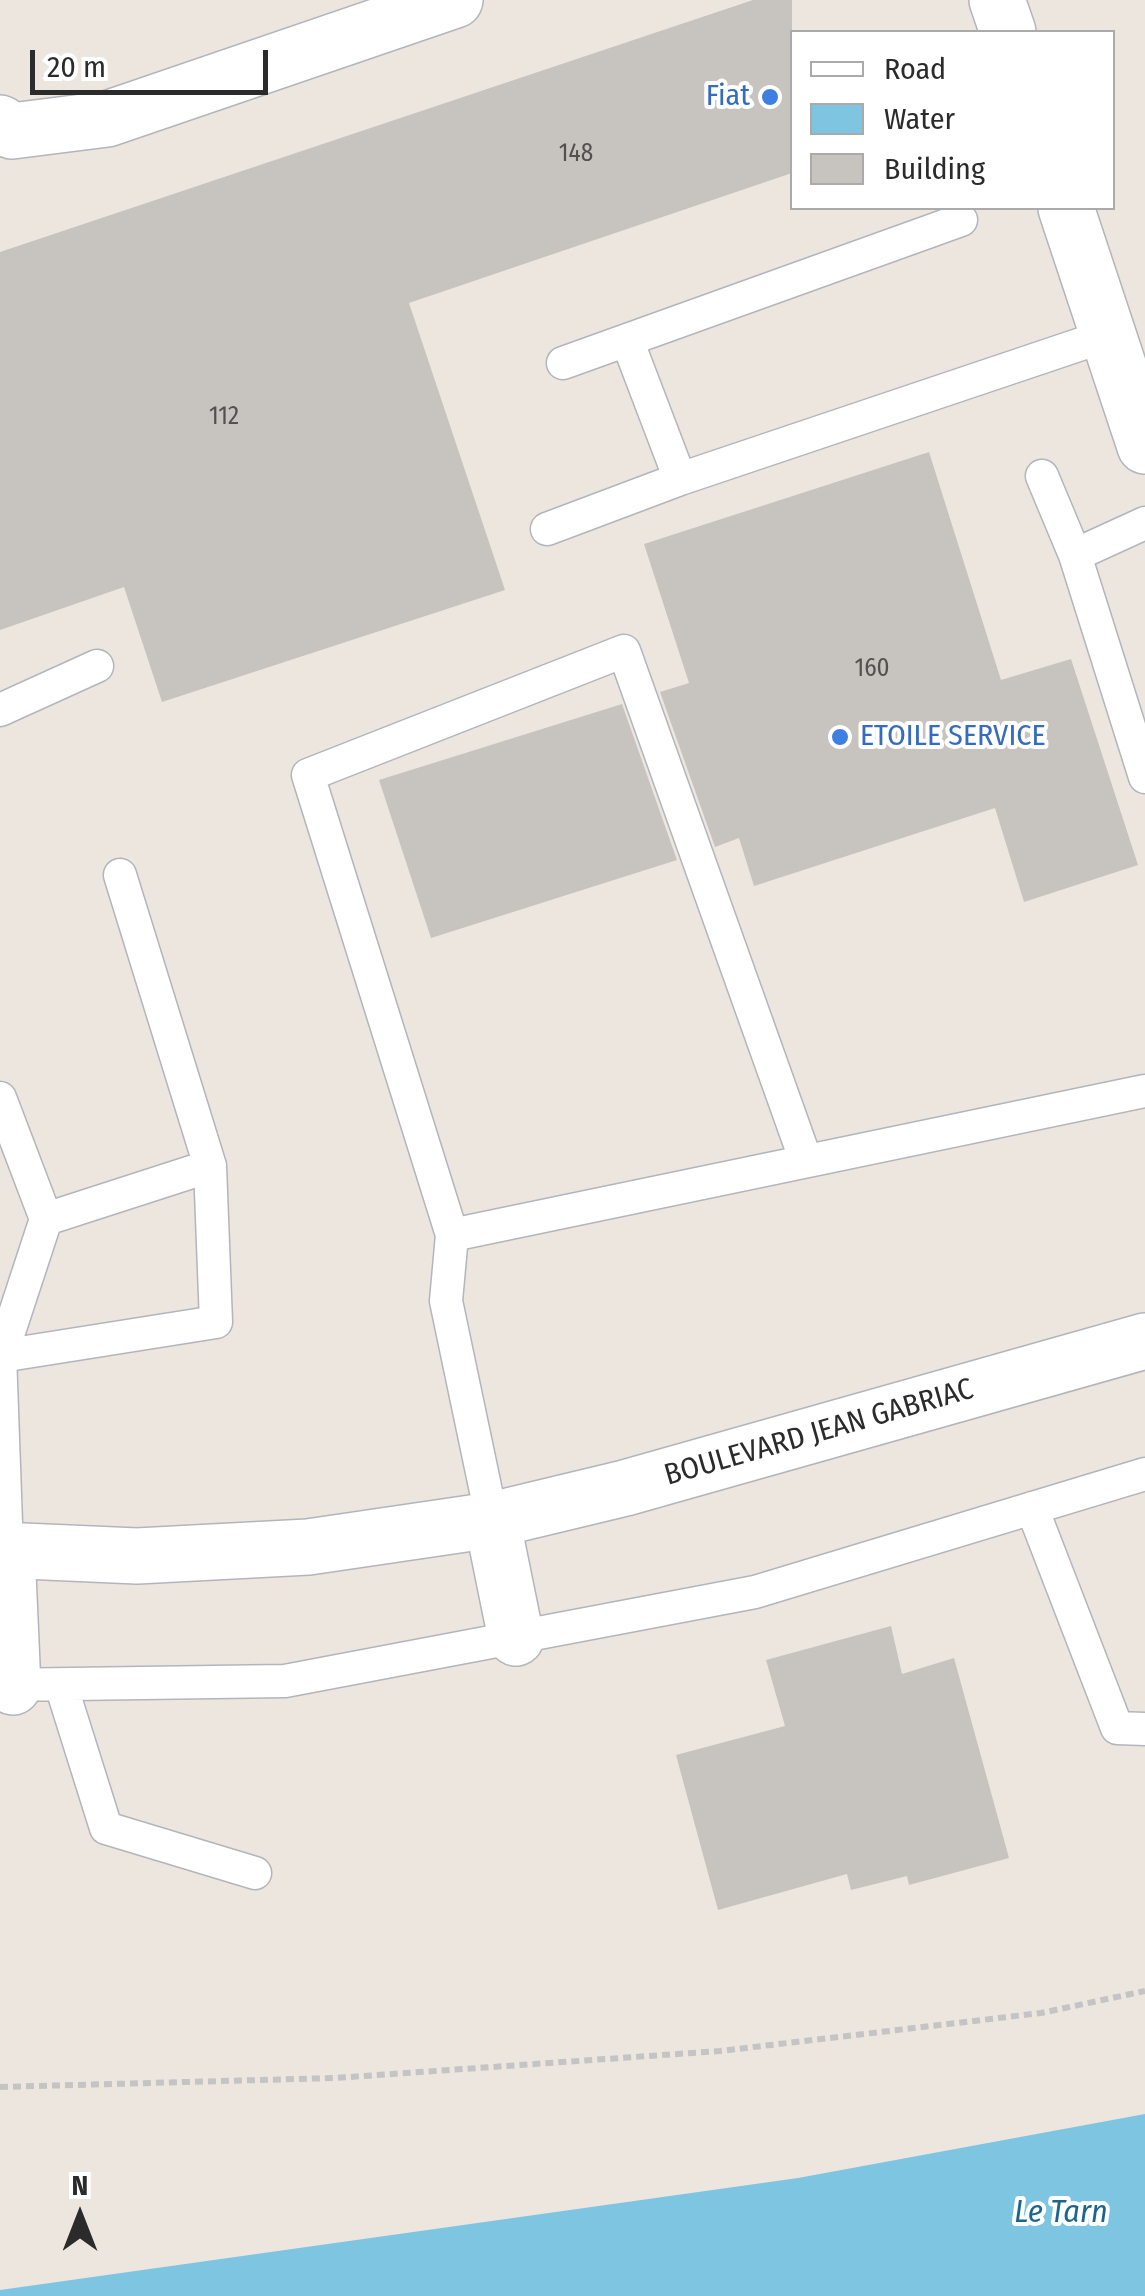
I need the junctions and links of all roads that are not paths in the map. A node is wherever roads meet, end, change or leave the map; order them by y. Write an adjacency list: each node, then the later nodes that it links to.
1 (997, 0): 3 (main road)
2 (432, 4): 4 (main road)
3 (1007, 30)
4 (0, 123)
5 (1067, 210): 7 (main road)
6 (960, 220): 8 (lane)
7 (1108, 335): 10 (main road); 12 (lane)
8 (627, 340): 9 (lane); 12 (lane)
9 (563, 362)
10 (1145, 446)
11 (1042, 476): 15 (lane)
12 (680, 479): 14 (lane)
13 (1145, 523): 15 (lane)
14 (547, 529)
15 (1075, 556): 18 (lane)
16 (96, 666): 17 (lane)
17 (0, 710)
18 (1145, 777)
19 (120, 875): 23 (lane)
20 (1145, 1091): 22 (lane)
21 (0, 1098): 24 (lane)
22 (806, 1161): 25 (lane); 25 (lane)
23 (210, 1166): 24 (lane); 27 (lane)
24 (46, 1219): 27 (lane)
25 (452, 1235): 30 (lane)
26 (1145, 1341): 30 (main road, BOULEVARD JEAN GABRIAC)
27 (1, 1355): 31 (lane)
28 (1145, 1474): 29 (lane)
29 (1032, 1508): 32 (lane); 34 (lane)
30 (492, 1520): 31 (main road, BOULEVARD JEAN GABRIAC); 32 (main road)
31 (4, 1550): 33 (main road)
32 (516, 1638): 33 (lane)
33 (25, 1686): 35 (lane)
34 (1145, 1729)
35 (255, 1873)

